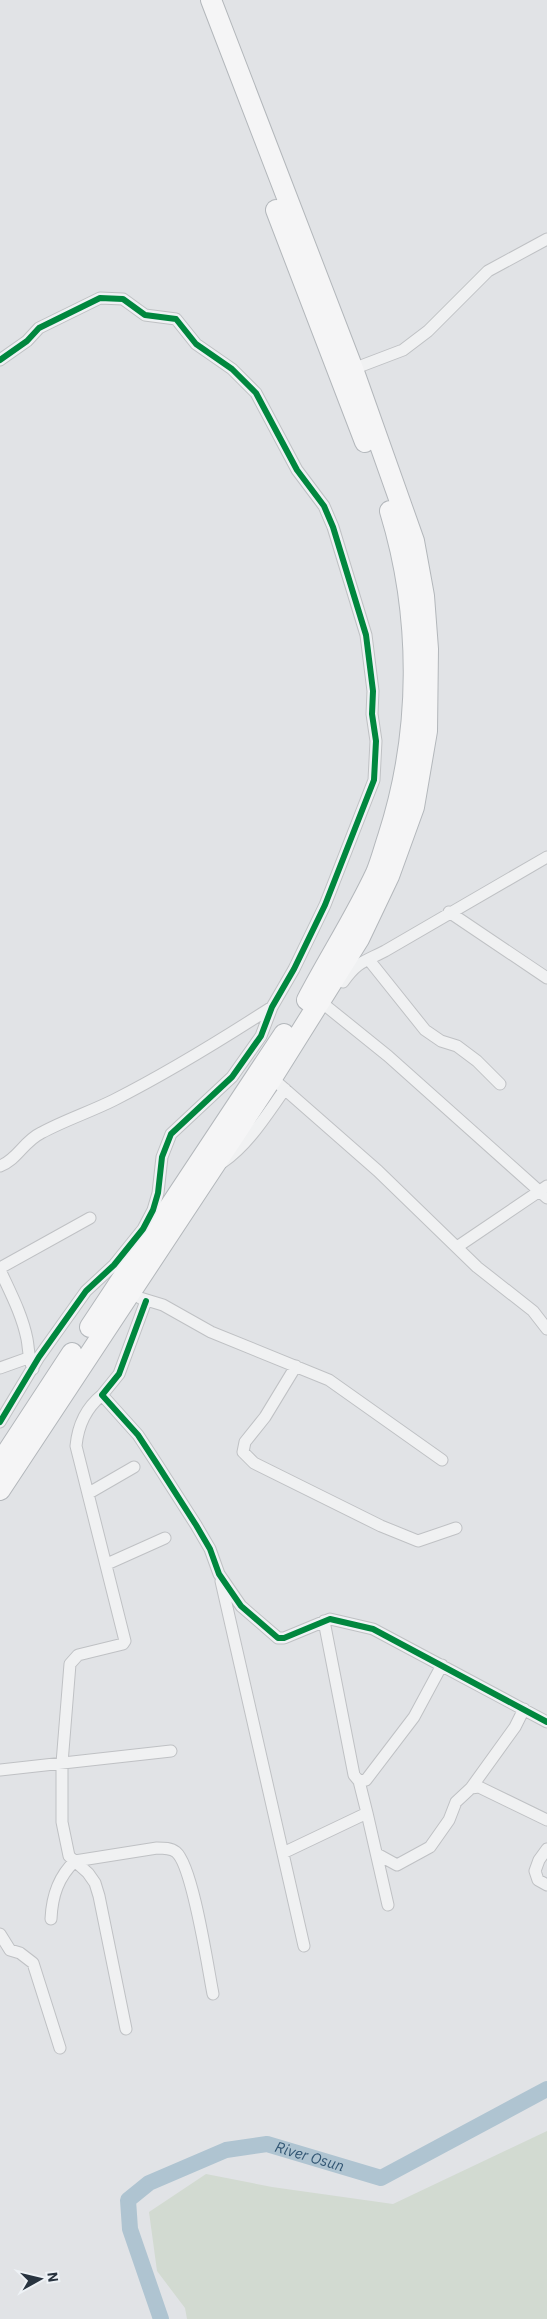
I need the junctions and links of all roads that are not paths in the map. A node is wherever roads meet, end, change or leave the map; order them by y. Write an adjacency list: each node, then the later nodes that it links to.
1 (196, 0): 19 (highway)
2 (210, 0): 5 (highway)
3 (547, 239): 5 (street)
4 (0, 360): 11 (street)
5 (353, 369): 10 (highway)
6 (547, 857): 7 (street)
7 (449, 912): 8 (street); 9 (street)
8 (369, 960): 10 (street); 13 (street)
9 (547, 978)
10 (323, 1004): 12 (highway); 15 (street)
11 (272, 1006): 14 (street); 19 (street)
12 (278, 1084): 17 (street); 19 (highway)
13 (500, 1084)
14 (0, 1166)
15 (545, 1192): 17 (street)
16 (90, 1218): 18 (street)
17 (458, 1247): 20 (street)
18 (0, 1269): 21 (street)
19 (124, 1289): 21 (street); 22 (street); 24 (street); 27 (highway); 29 (highway)
20 (547, 1329)
21 (30, 1364): 23 (street); 25 (street)
22 (296, 1366): 26 (street); 31 (street)
23 (0, 1368)
24 (102, 1395): 30 (street); 34 (street)
25 (0, 1422)
26 (442, 1460)
27 (0, 1463)
28 (134, 1467): 30 (street)
29 (0, 1490)
30 (89, 1493): 33 (street)
31 (456, 1528)
32 (165, 1538): 33 (street)
33 (107, 1564): 42 (street)
34 (219, 1574): 35 (street); 36 (street)
35 (241, 1606): 36 (street); 37 (street)
36 (227, 1610): 49 (street)
37 (324, 1621): 38 (street); 44 (street)
38 (442, 1664): 39 (street); 44 (street)
39 (524, 1709): 40 (street); 45 (street)
40 (547, 1722)
41 (171, 1751): 42 (street)
42 (62, 1763): 43 (street); 51 (street)
43 (0, 1770)
44 (359, 1781): 46 (street)
45 (471, 1788): 47 (street); 50 (street)
46 (367, 1813): 49 (street); 50 (street)
47 (547, 1820)
48 (547, 1849): 52 (street)
49 (283, 1853): 56 (street)
50 (377, 1854): 53 (street)
51 (75, 1861): 54 (street); 57 (street); 58 (street)
52 (547, 1885)
53 (388, 1905)
54 (51, 1919)
55 (0, 1934): 59 (street)
56 (304, 1946)
57 (213, 1994)
58 (126, 2029)
59 (60, 2048)

